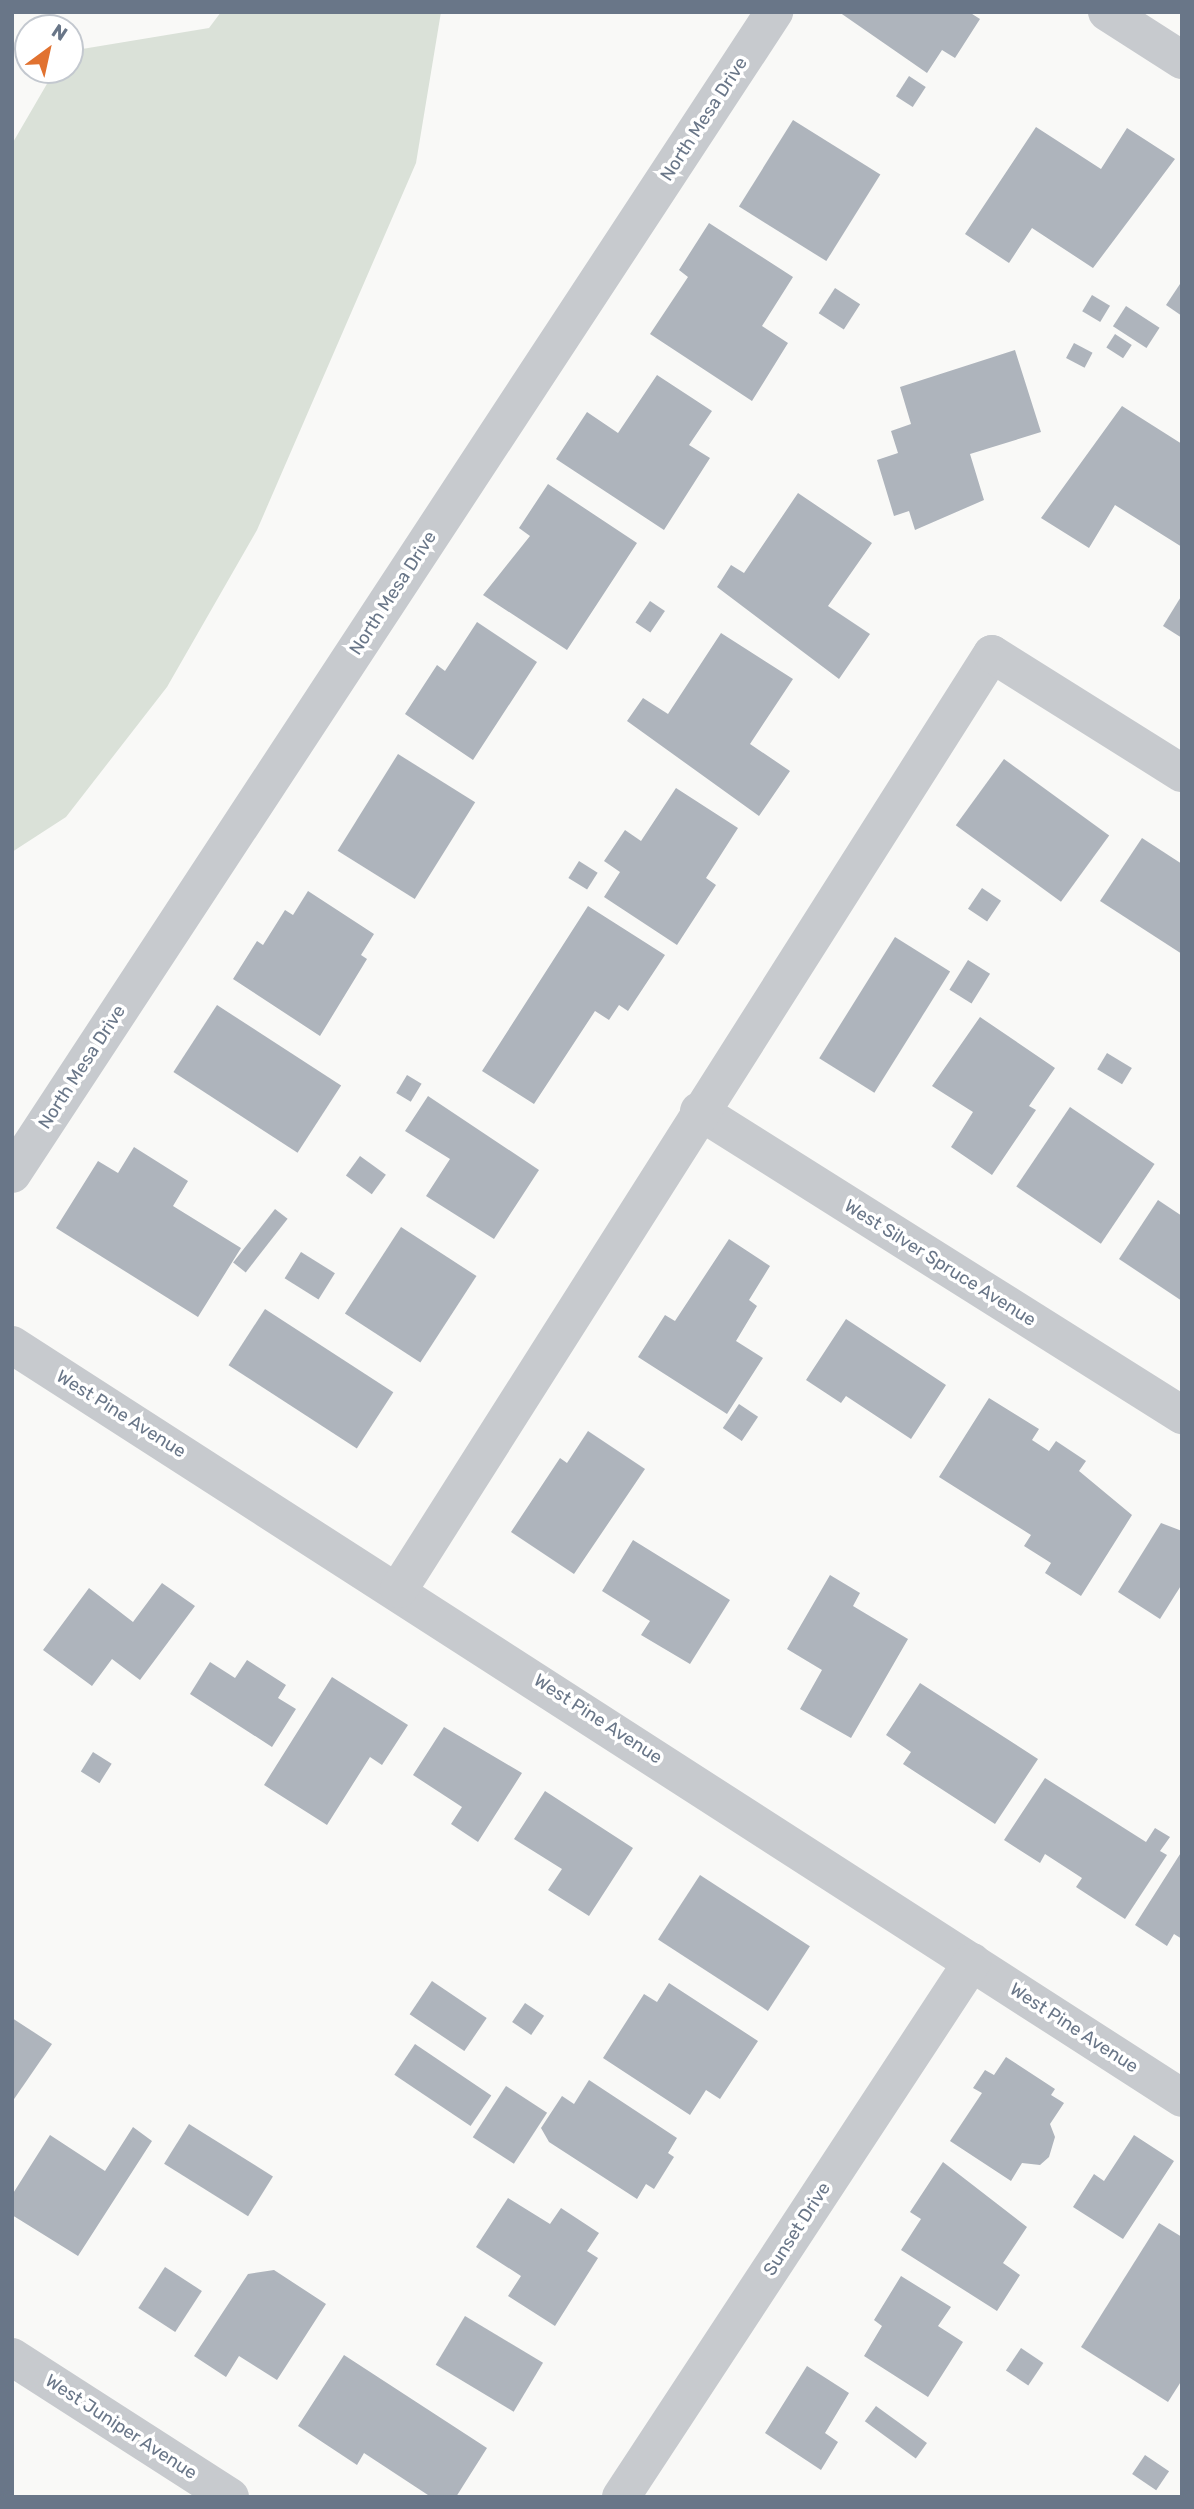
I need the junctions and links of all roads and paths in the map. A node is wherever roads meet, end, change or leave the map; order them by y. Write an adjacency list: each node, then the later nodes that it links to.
1 (774, 12): 6 (street, North Mesa Drive)
2 (1107, 12): 3 (street)
3 (1182, 60)
4 (1182, 774): 5 (street)
5 (699, 1111): 8 (street, West Silver Spruce Avenue); 9 (street)
6 (12, 1174)
7 (12, 1345): 9 (street, West Pine Avenue)
8 (1182, 1415)
9 (399, 1589): 10 (street, West Pine Avenue)
10 (972, 1962): 11 (street, West Pine Avenue); 14 (street, Sunset Drive)
11 (1182, 2098)
12 (12, 2357): 13 (street, West Juniper Avenue)
13 (230, 2497)
14 (621, 2497)

